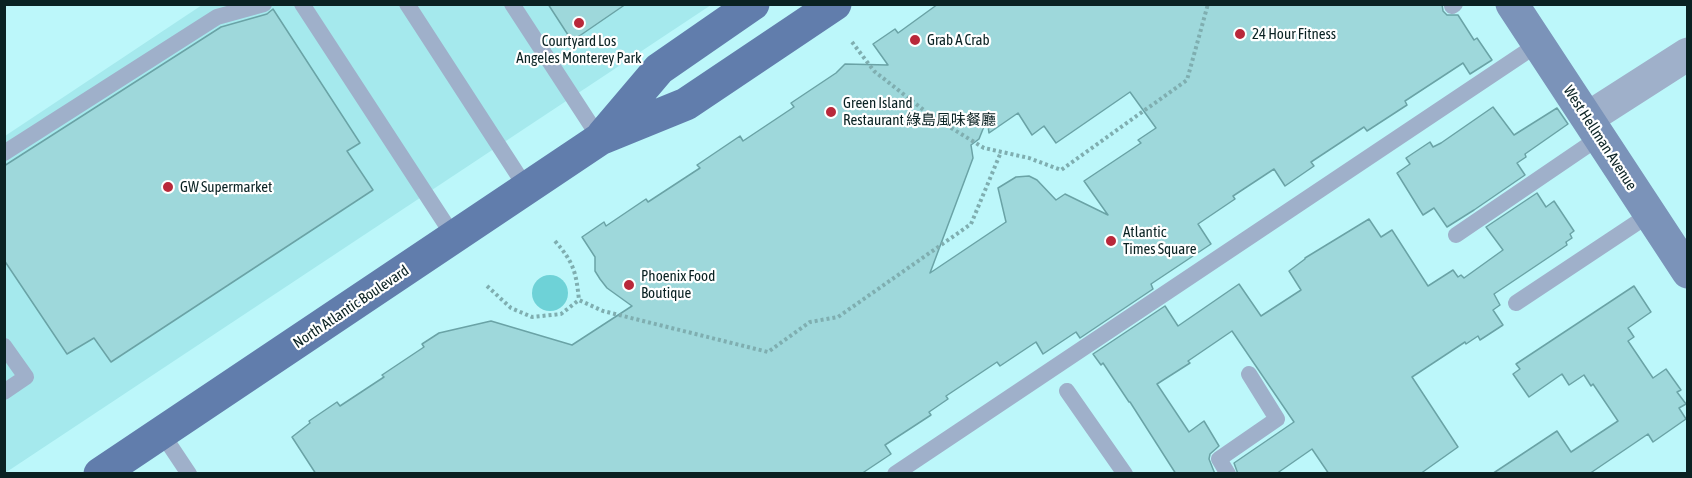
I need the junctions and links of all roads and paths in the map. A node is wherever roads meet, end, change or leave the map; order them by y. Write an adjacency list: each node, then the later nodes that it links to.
1 (264, 4): 15 (lane)
2 (302, 4): 19 (lane)
3 (407, 4): 16 (lane)
4 (512, 4): 13 (lane)
5 (753, 4): 13 (main road, North Atlantic Boulevard)
6 (835, 4): 13 (main road, North Atlantic Boulevard)
7 (1208, 4): 14 (path)
8 (1512, 4): 10 (street, West Hellman Avenue)
9 (852, 42): 14 (path)
10 (1538, 44): 12 (street, West Hellman Avenue); 32 (lane)
11 (1688, 54): 12 (street)
12 (1594, 128): 17 (street, West Hellman Avenue); 18 (lane)
13 (600, 139): 16 (main road, North Atlantic Boulevard)
14 (1000, 152): 23 (path)
15 (4, 153)
16 (527, 189): 19 (main road, North Atlantic Boulevard)
17 (1650, 214): 21 (street, West Hellman Avenue); 24 (lane)
18 (1456, 235)
19 (454, 237): 29 (main road, North Atlantic Boulevard)
20 (555, 241): 23 (path)
21 (1688, 272)
22 (487, 286): 23 (path)
23 (579, 300)
24 (1516, 303)
25 (4, 346): 28 (lane)
26 (1249, 374): 34 (lane)
27 (1067, 391): 33 (lane)
28 (4, 392)
29 (161, 432): 30 (main road, North Atlantic Boulevard); 31 (lane)
30 (100, 474)
31 (189, 474)
32 (895, 474)
33 (1125, 474)
34 (1228, 474)

